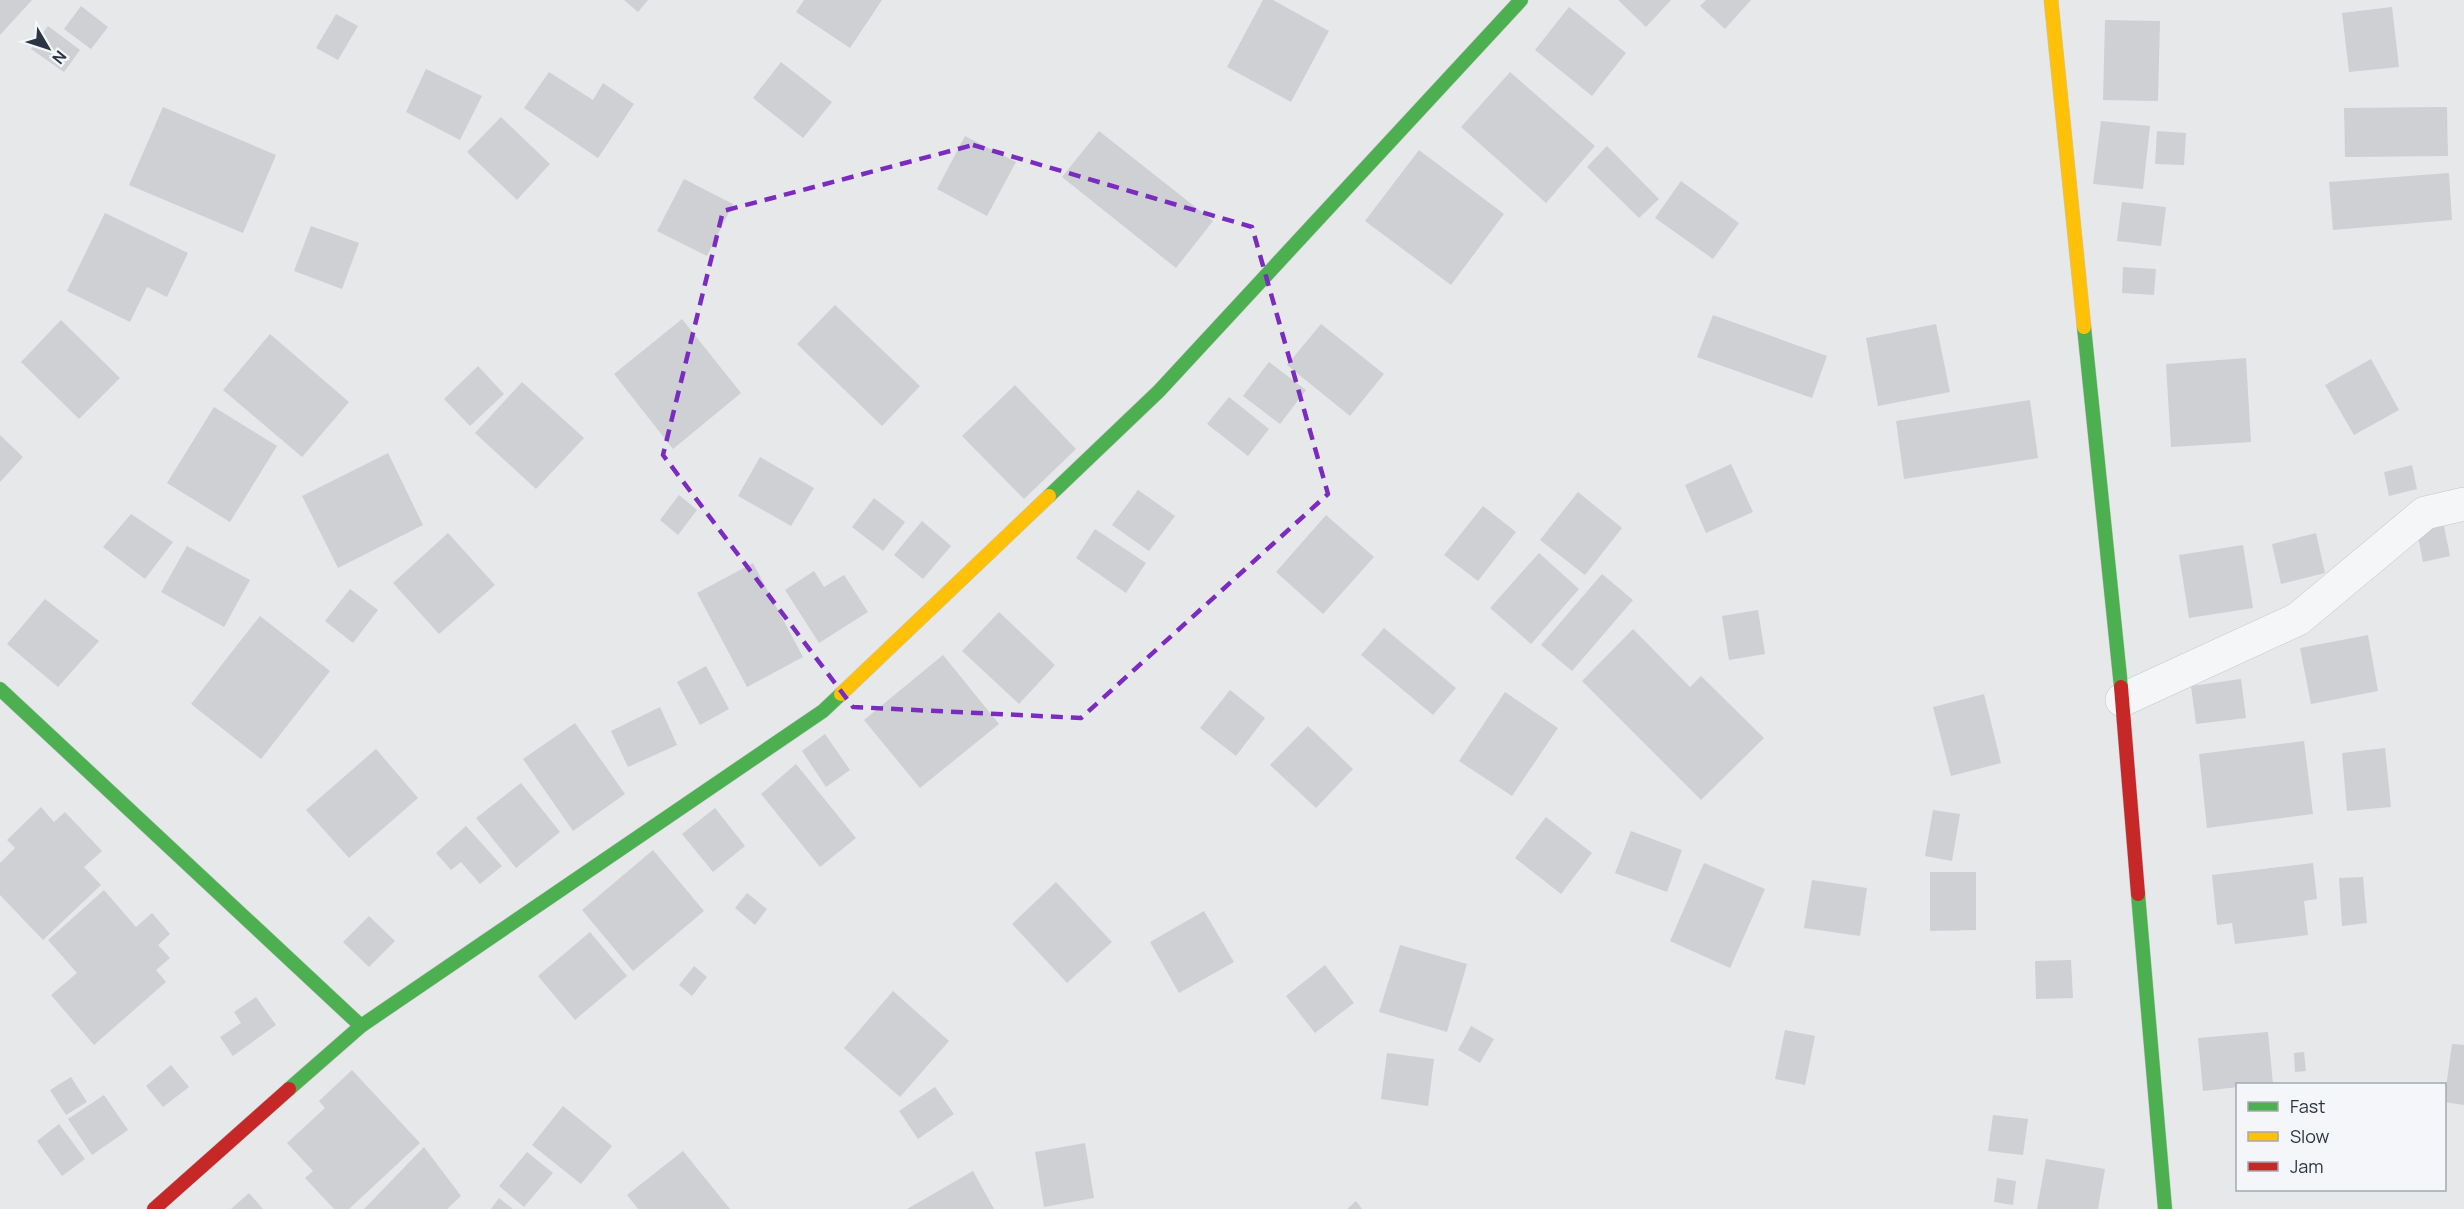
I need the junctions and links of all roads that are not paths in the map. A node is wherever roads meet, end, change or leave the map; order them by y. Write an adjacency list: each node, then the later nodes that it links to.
1 (1521, 0): 6 (street)
2 (2052, 0): 5 (street)
3 (2464, 504): 5 (street)
4 (0, 689): 6 (street)
5 (2122, 700): 8 (street)
6 (361, 1026): 7 (street)
7 (154, 1209)
8 (2165, 1209)

